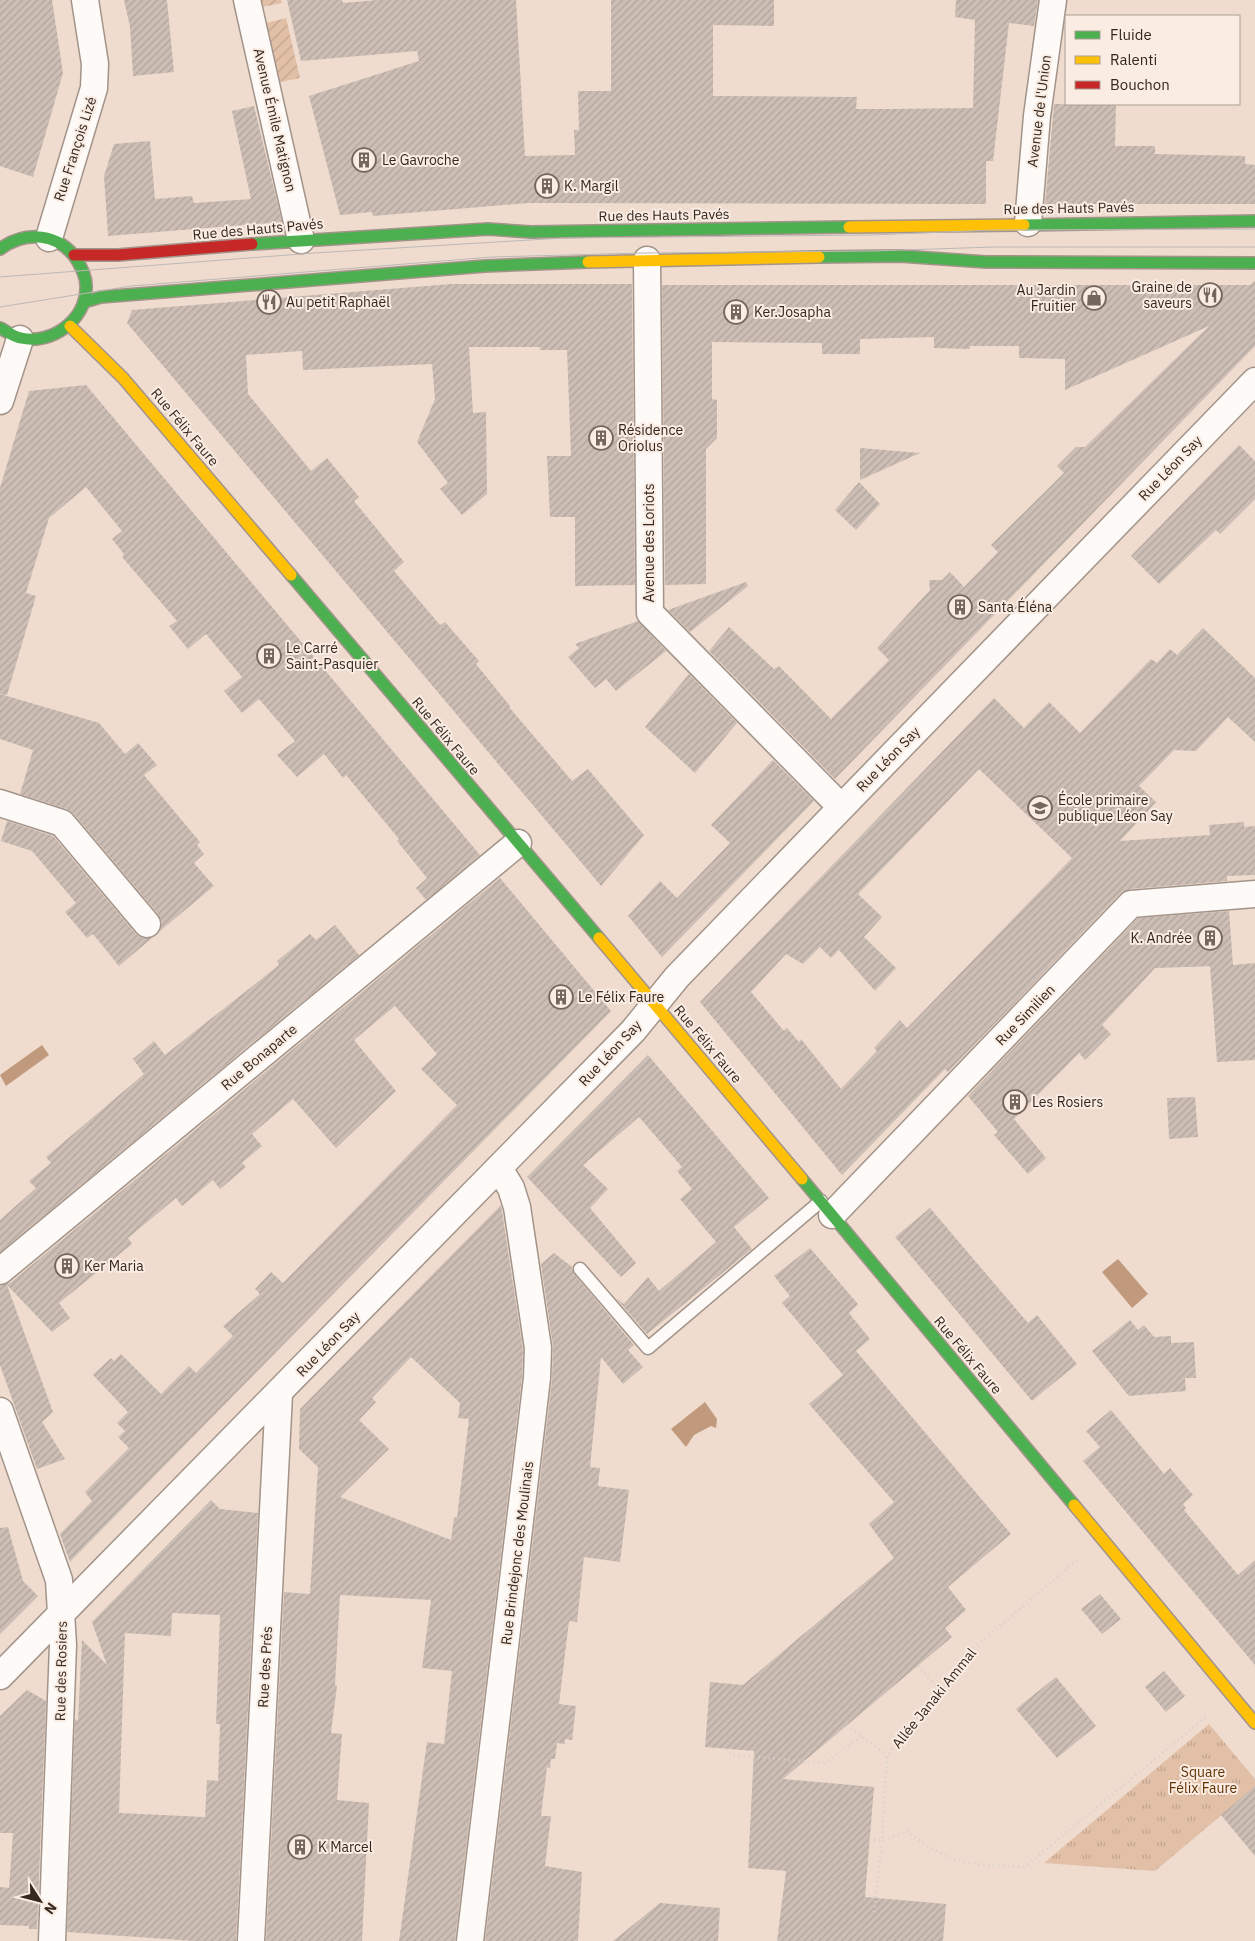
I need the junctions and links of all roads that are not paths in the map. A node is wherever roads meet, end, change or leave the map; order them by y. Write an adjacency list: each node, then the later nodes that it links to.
1 (84, 0): 6 (street, Rue François Lizé)
2 (247, 0): 8 (street, Avenue Émile Matignon)
3 (1052, 0): 5 (street, Avenue de l'Union)
4 (1255, 220): 5 (street, Rue des Hauts Pavés)
5 (1028, 223): 8 (street, Rue des Hauts Pavés)
6 (49, 238): 7 (street); 9 (street)
7 (3, 239)
8 (302, 240): 9 (street, Rue des Hauts Pavés)
9 (74, 255): 12 (street)
10 (647, 260): 11 (street); 12 (street); 18 (street, Avenue des Loriots)
11 (1255, 263)
12 (84, 302): 13 (street)
13 (70, 326): 14 (street); 19 (street, Rue Félix Faure)
14 (10, 333): 16 (street)
15 (1255, 381): 18 (street, Rue Léon Say)
16 (0, 401)
17 (0, 802): 21 (street)
18 (841, 807): 22 (street, Rue Léon Say)
19 (518, 843): 22 (street, Rue Félix Faure); 26 (street, Rue Bonaparte)
20 (1255, 894): 24 (street, Rue Similien)
21 (147, 924)
22 (654, 1004): 23 (street, Rue Léon Say); 24 (street, Rue Félix Faure)
23 (499, 1168): 27 (street, Rue Léon Say); 34 (street, Rue Brindejonc des Moulinais)
24 (826, 1208): 25 (lane); 31 (street, Rue Félix Faure)
25 (580, 1269)
26 (0, 1272)
27 (279, 1394): 29 (street, Rue Léon Say); 33 (street, Rue des Prés)
28 (0, 1411): 29 (street, Rue des Rosiers)
29 (61, 1613): 30 (street, Rue Léon Say); 32 (street, Rue des Rosiers)
30 (0, 1676)
31 (1255, 1723)
32 (52, 1941)
33 (251, 1941)
34 (470, 1941)

